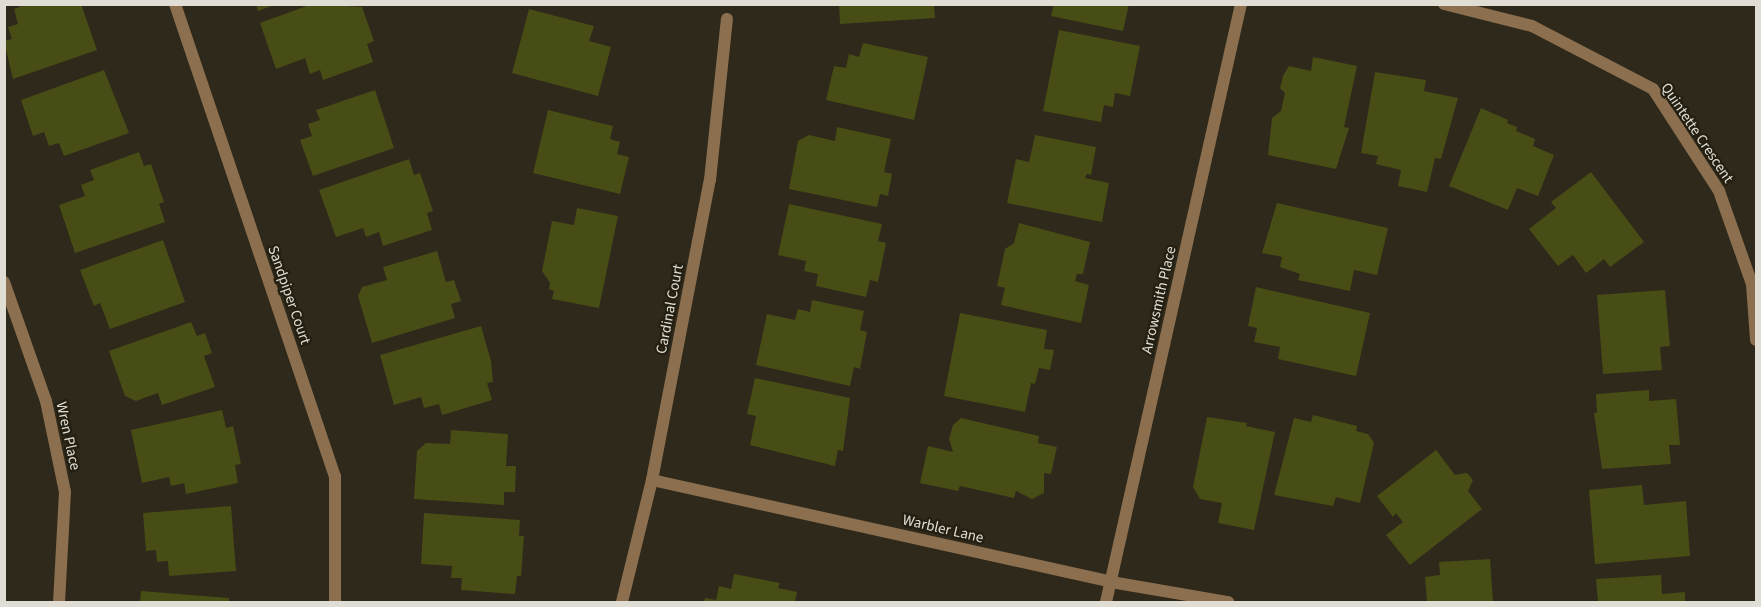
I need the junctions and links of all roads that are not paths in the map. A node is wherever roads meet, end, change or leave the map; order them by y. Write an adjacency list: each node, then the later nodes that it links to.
1 (175, 4): 10 (street, Sandpiper Court)
2 (1241, 4): 8 (street, Arrowsmith Place)
3 (1444, 4): 6 (street, Quintette Crescent)
4 (727, 19): 7 (street, Cardinal Court)
5 (4, 282): 9 (street, Wren Place)
6 (1756, 340)
7 (652, 480): 8 (street, Warbler Lane); 11 (street, Cardinal Court)
8 (1111, 582): 12 (street, Arrowsmith Place); 13 (street, Warbler Lane)
9 (59, 603)
10 (335, 603)
11 (622, 603)
12 (1106, 603)
13 (1228, 603)

